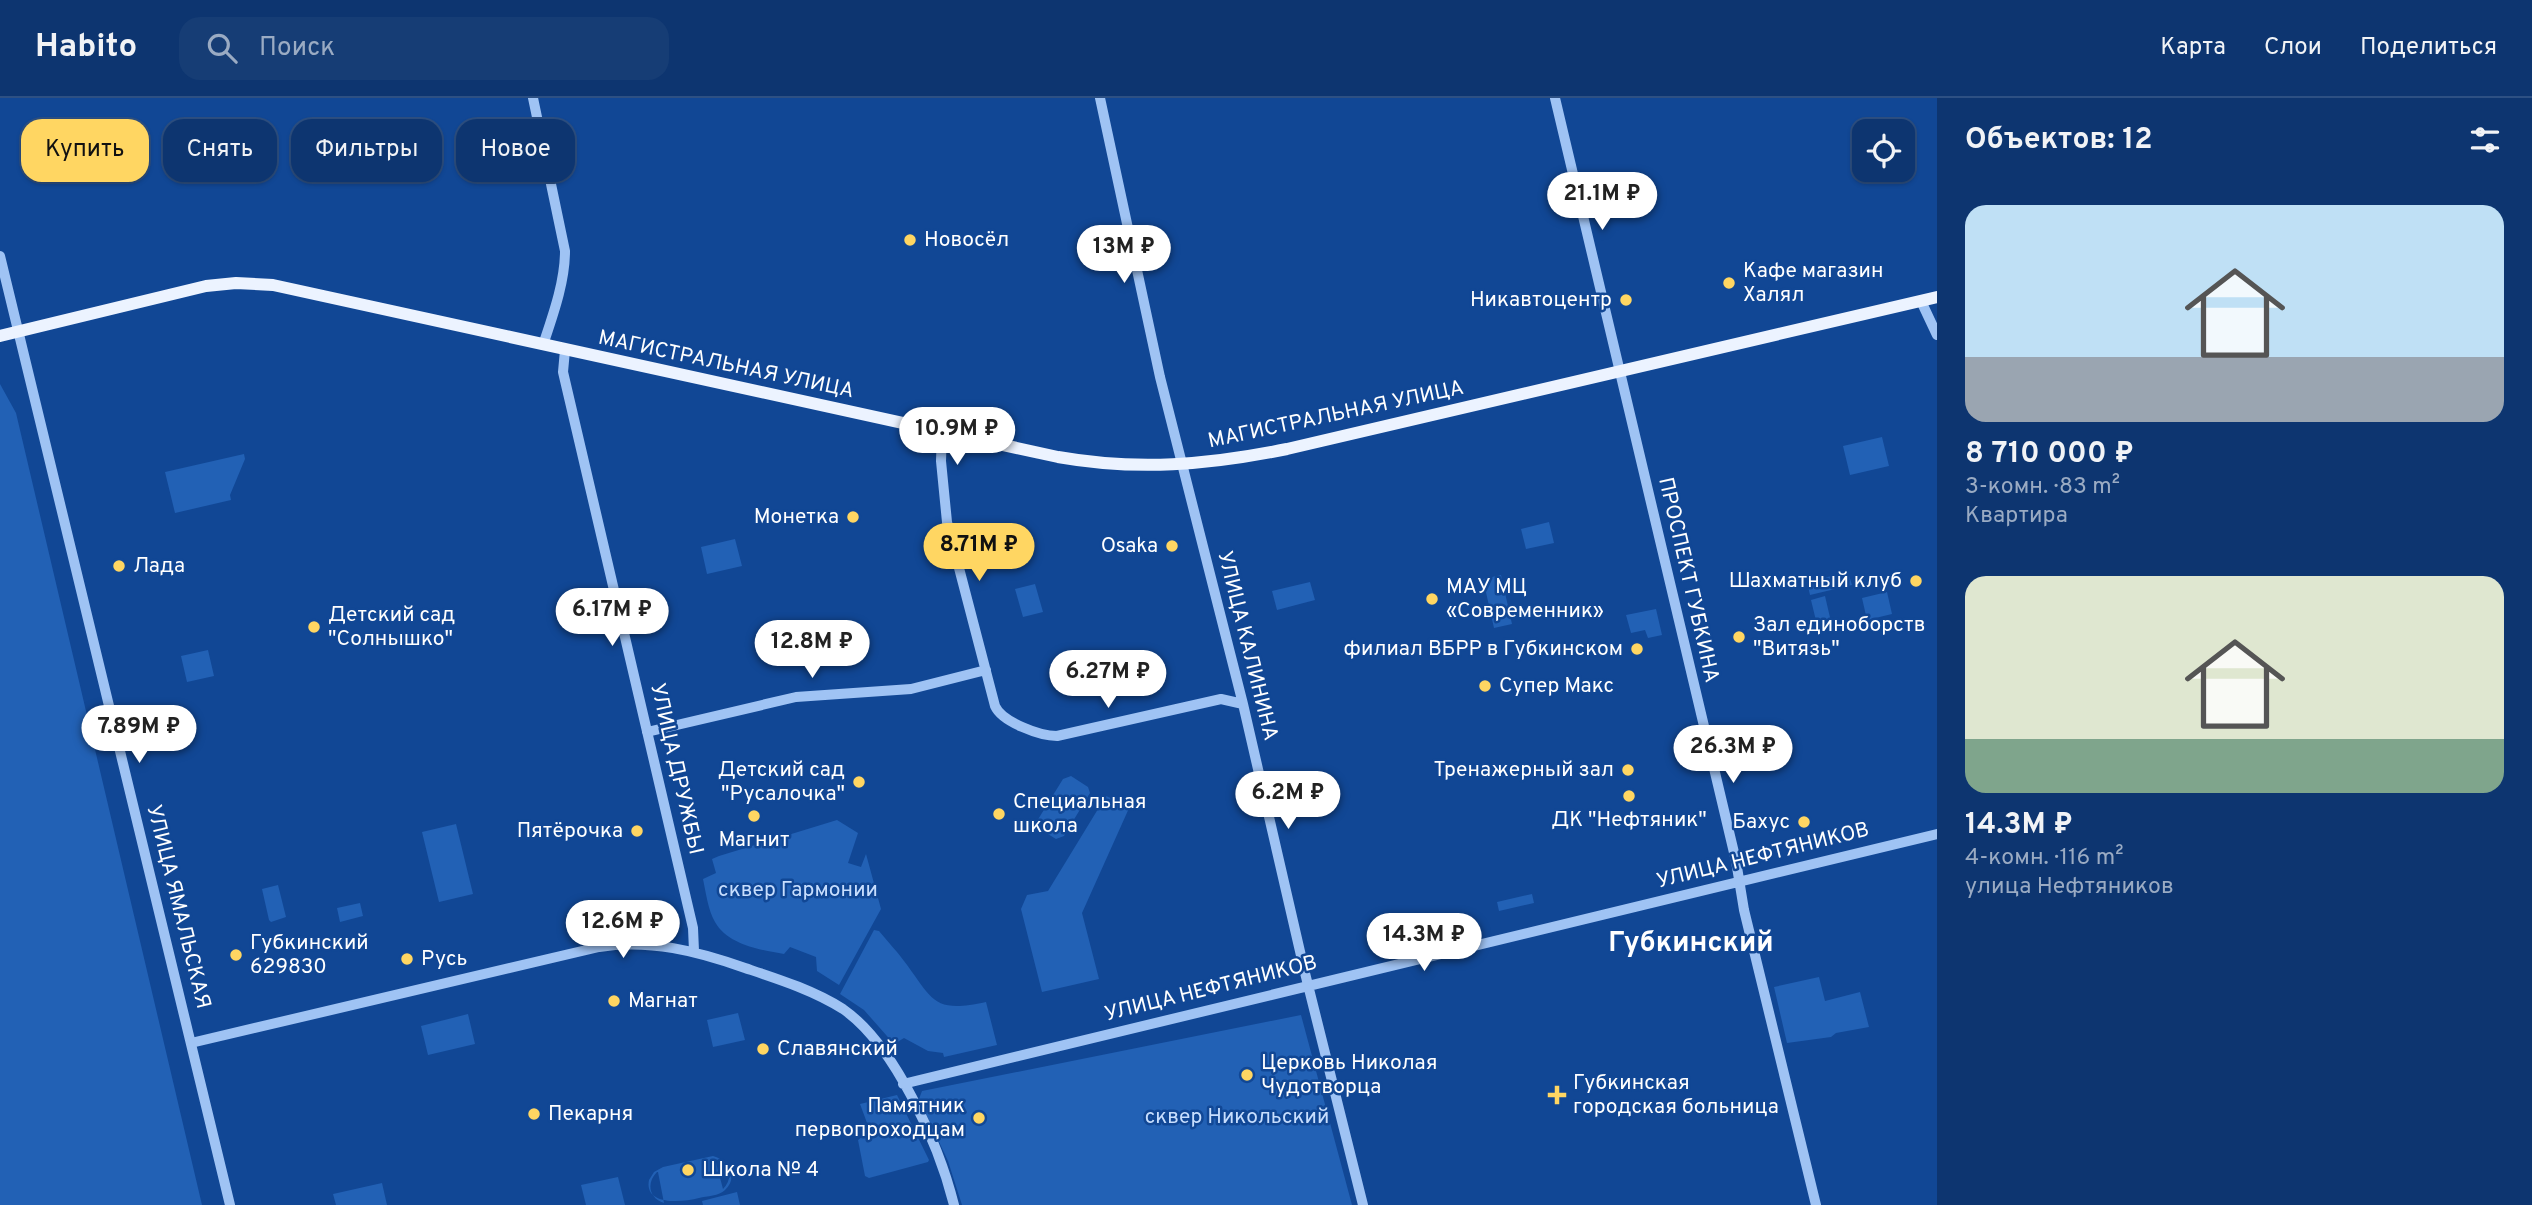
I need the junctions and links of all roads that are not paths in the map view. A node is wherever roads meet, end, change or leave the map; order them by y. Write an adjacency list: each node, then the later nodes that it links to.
1 (533, 98): 10 (street)
2 (1100, 98): 14 (street, УЛИЦА КАЛИНИНА)
3 (1555, 98): 12 (street, ПРОСПЕКТ ГУБКИНА)
4 (0, 256): 7 (street, УЛИЦА ЯМАЛЬСКАЯ)
5 (1937, 297): 6 (main road, МАГИСТРАЛЬНАЯ УЛИЦА)
6 (1921, 301): 8 (street); 12 (main road, МАГИСТРАЛЬНАЯ УЛИЦА)
7 (19, 332): 9 (main road, МАГИСТРАЛЬНАЯ УЛИЦА); 10 (main road, МАГИСТРАЛЬНАЯ УЛИЦА); 22 (street, УЛИЦА ЯМАЛЬСКАЯ)
8 (1937, 335)
9 (0, 337)
10 (543, 345): 11 (main road, МАГИСТРАЛЬНАЯ УЛИЦА)
11 (565, 350): 13 (main road, МАГИСТРАЛЬНАЯ УЛИЦА); 17 (street, УЛИЦА ДРУЖБЫ)
12 (1619, 372): 14 (main road, МАГИСТРАЛЬНАЯ УЛИЦА); 19 (street, ПРОСПЕКТ ГУБКИНА)
13 (942, 432): 14 (main road, МАГИСТРАЛЬНАЯ УЛИЦА); 15 (street)
14 (1181, 464): 16 (street, УЛИЦА КАЛИНИНА)
15 (986, 670): 16 (street); 17 (street)
16 (1242, 704): 21 (street, УЛИЦА КАЛИНИНА)
17 (647, 732): 20 (street, УЛИЦА ДРУЖБЫ)
18 (1937, 834): 19 (street, УЛИЦА НЕФТЯНИКОВ)
19 (1739, 882): 21 (street, УЛИЦА НЕФТЯНИКОВ); 27 (street, ПРОСПЕКТ ГУБКИНА)
20 (694, 951): 22 (street); 23 (street)
21 (1308, 985): 23 (street, УЛИЦА НЕФТЯНИКОВ); 26 (street, УЛИЦА КАЛИНИНА)
22 (191, 1043): 24 (street, УЛИЦА ЯМАЛЬСКАЯ)
23 (904, 1084): 25 (street)
24 (230, 1205)
25 (954, 1205)
26 (1363, 1205)
27 (1816, 1205)

